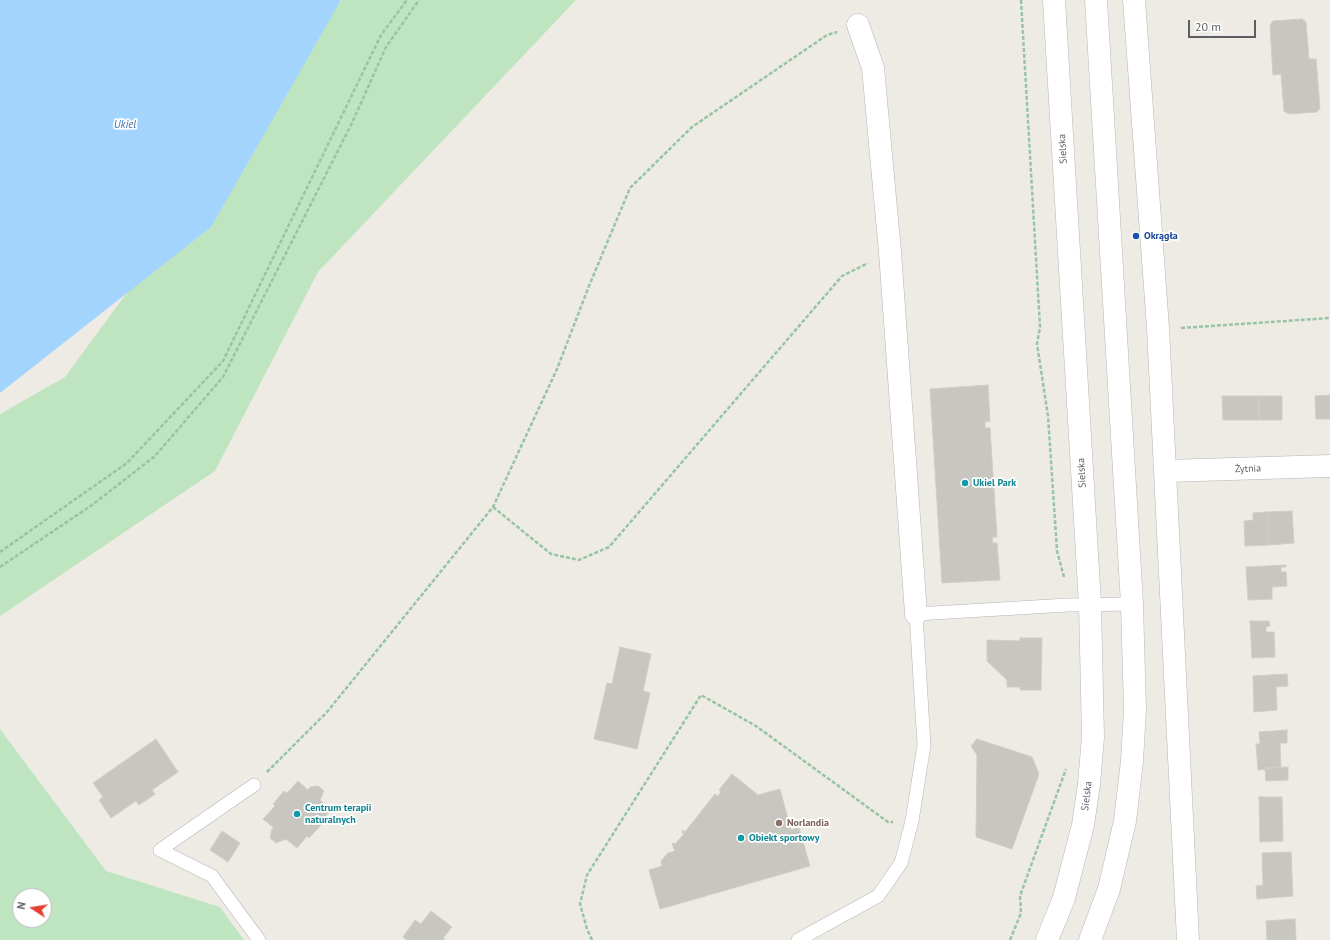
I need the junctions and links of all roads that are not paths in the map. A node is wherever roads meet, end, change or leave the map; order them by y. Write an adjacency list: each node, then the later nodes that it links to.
1 (1054, 0): 7 (main road, Sielska)
2 (1096, 0): 8 (main road)
3 (1134, 0): 6 (main road)
4 (858, 25): 9 (main road)
5 (1330, 466): 6 (main road, Żytnia)
6 (1166, 471): 15 (main road)
7 (1090, 604): 8 (lane); 9 (lane); 13 (main road, Sielska)
8 (1132, 604): 14 (main road)
9 (916, 614): 12 (lane)
10 (254, 785): 11 (lane)
11 (259, 940)
12 (798, 940)
13 (1047, 940)
14 (1090, 940)
15 (1188, 940)

